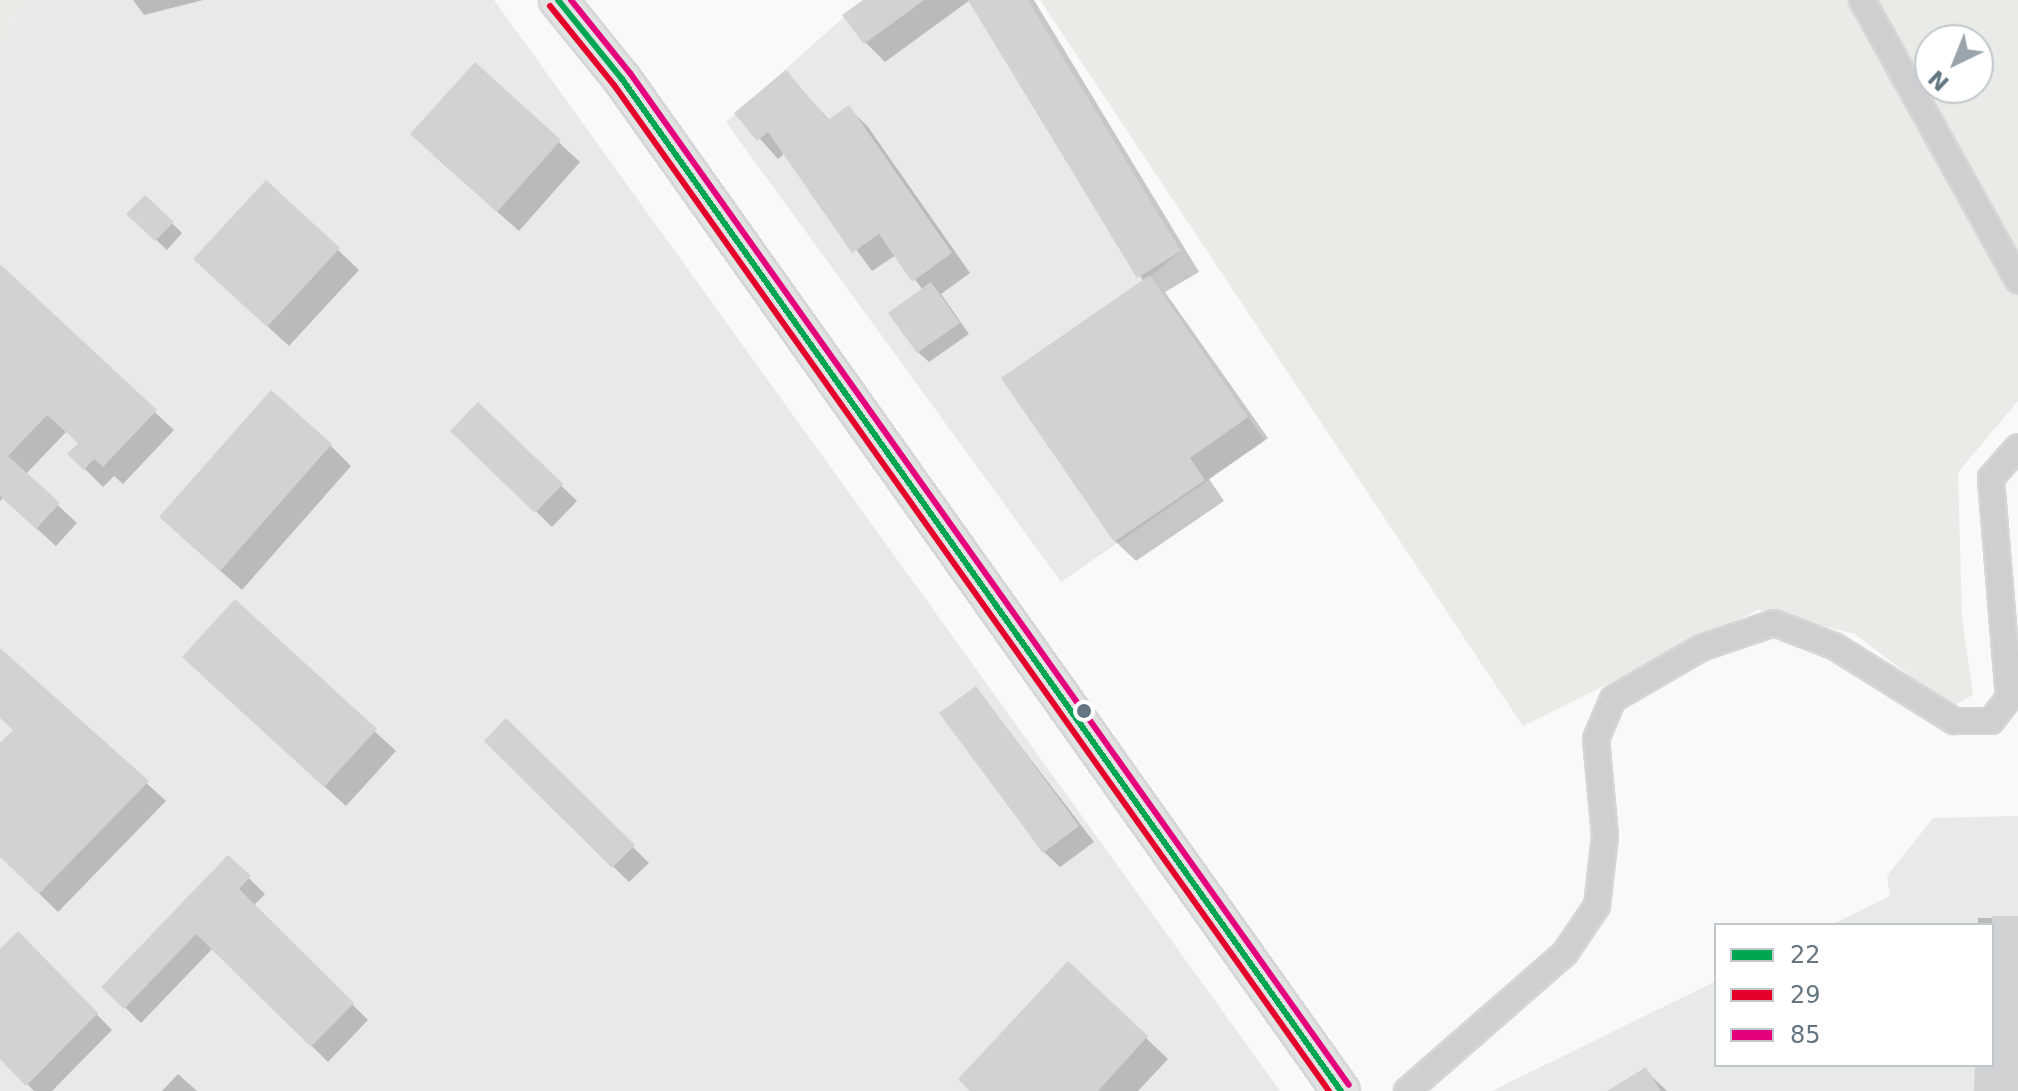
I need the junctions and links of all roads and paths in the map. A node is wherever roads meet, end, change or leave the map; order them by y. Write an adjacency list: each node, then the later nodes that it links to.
1 (558, 0): 5 (main road)
2 (1869, 3): 3 (street)
3 (2018, 278)
4 (2018, 447): 6 (street)
5 (1341, 1091)
6 (1407, 1091)

